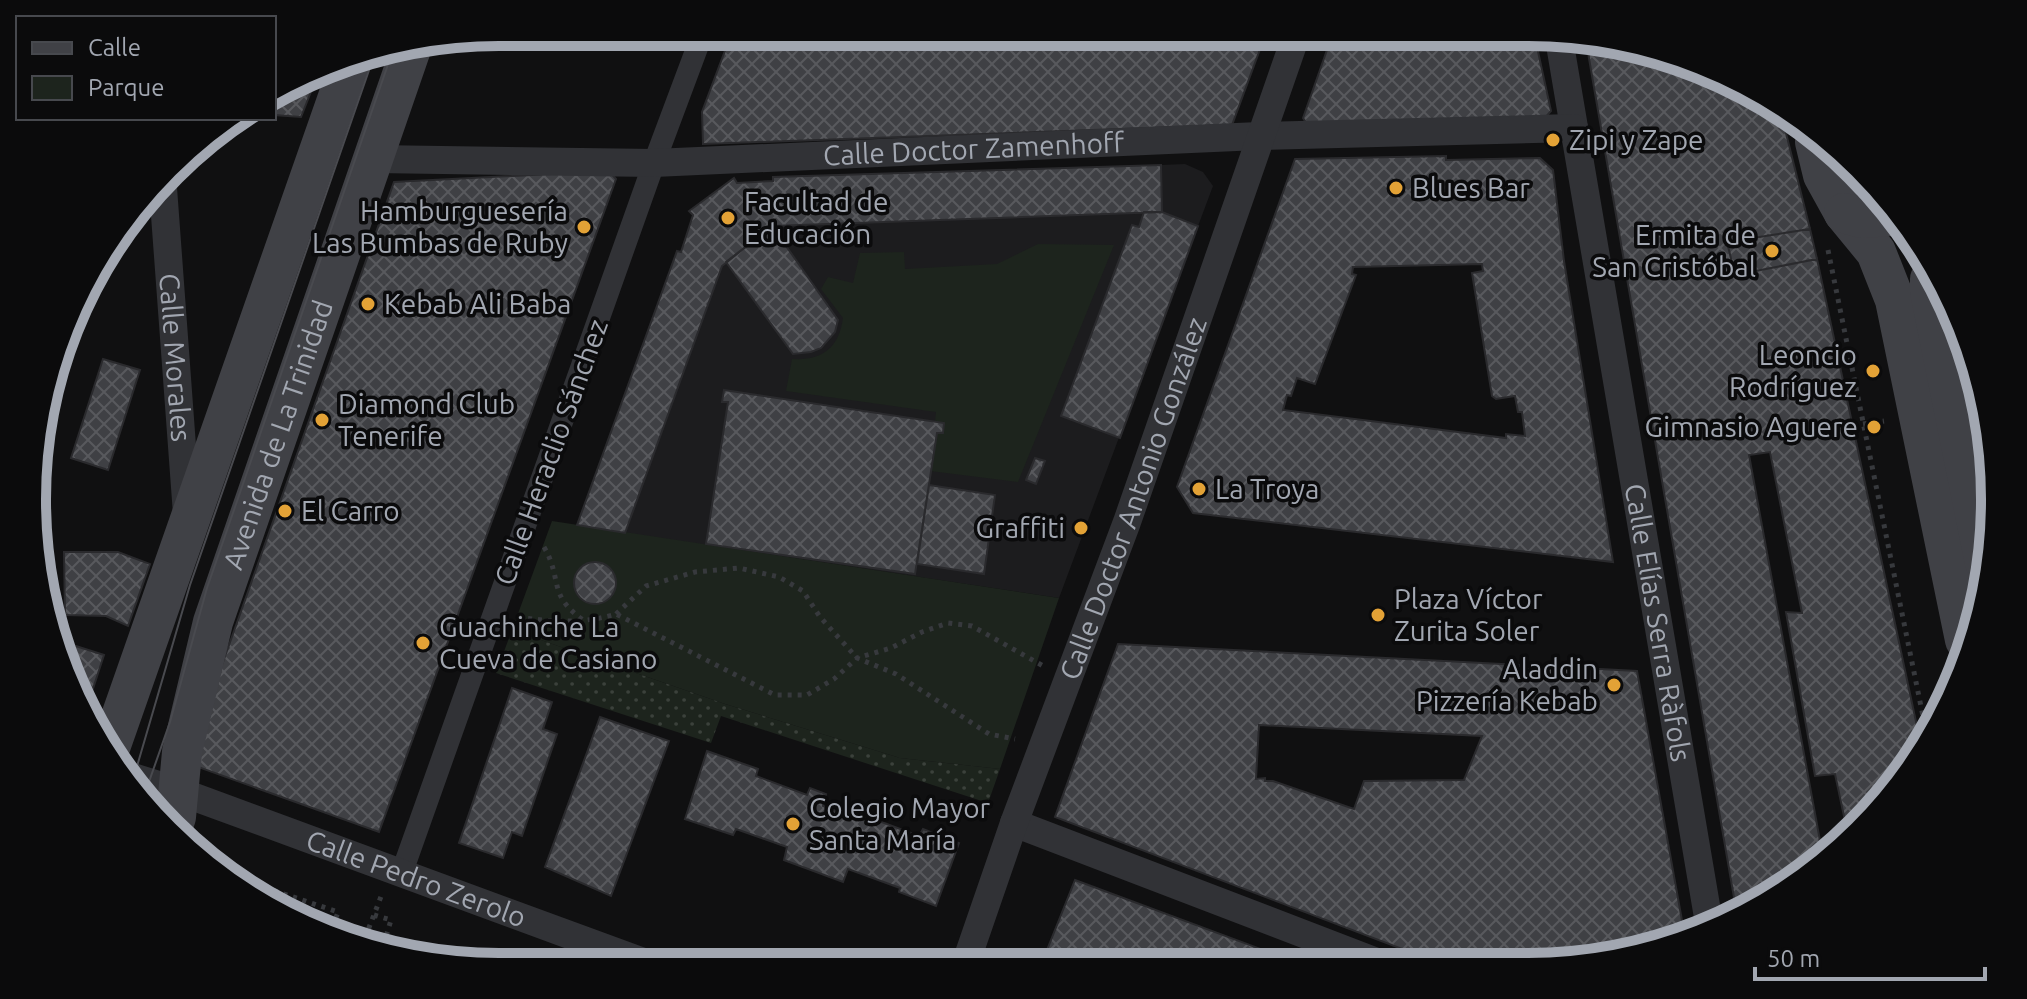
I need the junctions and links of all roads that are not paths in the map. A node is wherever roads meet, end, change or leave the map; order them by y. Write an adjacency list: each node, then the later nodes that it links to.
1 (698, 46): 10 (street, Calle Heraclio Sánchez)
2 (1292, 46): 7 (street, Calle Doctor Antonio González)
3 (1560, 47): 6 (street, Calle Elías Serra Ràfols)
4 (409, 55): 9 (main road, Avenida de La Trinidad)
5 (346, 73): 15 (main road, Avenida de La Trinidad)
6 (1574, 128): 7 (street, Calle Doctor Zamenhoff); 23 (street, Calle Elías Serra Ràfols)
7 (1259, 136): 10 (street, Calle Doctor Zamenhoff); 21 (street, Calle Doctor Antonio González)
8 (1817, 151): 13 (main road)
9 (374, 159): 10 (street, Calle Doctor Zamenhoff); 19 (main road, Avenida de La Trinidad)
10 (654, 163): 22 (street, Calle Heraclio Sánchez)
11 (164, 195): 15 (street, Calle Morales)
12 (1882, 217): 13 (main road)
13 (1834, 224): 17 (main road)
14 (1930, 292): 16 (main road)
15 (188, 527): 18 (main road, Avenida de La Trinidad)
16 (1979, 535)
17 (1963, 628)
18 (114, 737)
19 (152, 783): 20 (main road, Avenida de La Trinidad); 22 (street, Calle Pedro Zerolo)
20 (176, 816)
21 (1014, 823): 25 (street, Calle Doctor Antonio González); 26 (street)
22 (393, 881): 24 (street, Calle Pedro Zerolo)
23 (1708, 915)
24 (614, 953)
25 (969, 953)
26 (1353, 953)

